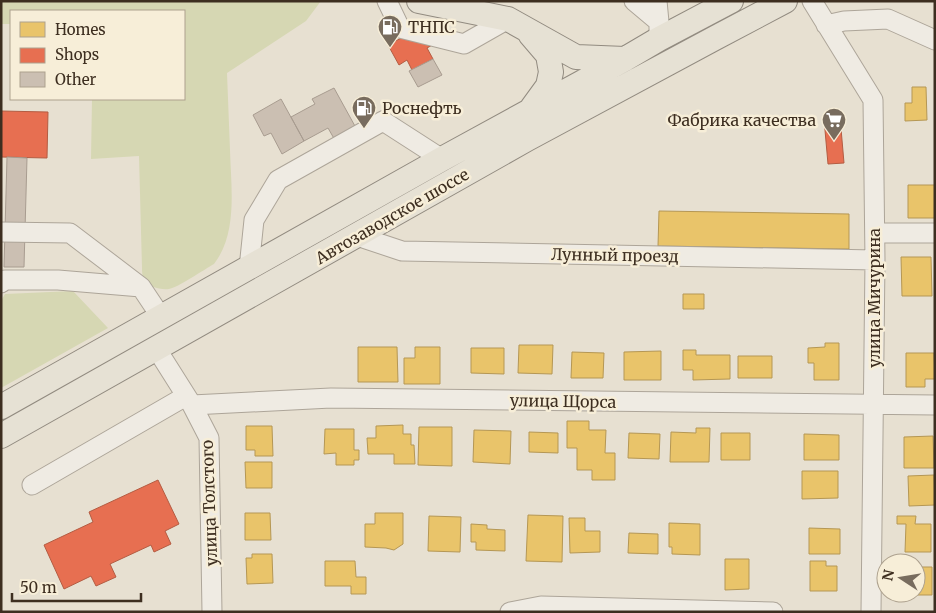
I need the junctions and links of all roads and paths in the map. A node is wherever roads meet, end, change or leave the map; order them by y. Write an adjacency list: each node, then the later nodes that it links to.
1 (387, 1): 8 (street)
2 (419, 1): 8 (main road)
3 (634, 1): 7 (street)
4 (731, 1): 7 (main road, Автозаводское шоссе)
5 (785, 1): 15 (main road, Автозаводское шоссе)
6 (812, 1): 9 (street, улица Мичурина)
7 (659, 14): 12 (main road, Автозаводское шоссе)
8 (516, 23): 11 (main road); 14 (main road, Автозаводское шоссе)
9 (826, 25): 10 (street); 18 (street, улица Мичурина)
10 (935, 40)
11 (576, 56): 12 (main road); 13 (main road)
12 (625, 59): 13 (main road, Автозаводское шоссе)
13 (580, 84): 14 (main road, Автозаводское шоссе); 15 (main road)
14 (530, 111): 16 (main road, Автозаводское шоссе)
15 (527, 139): 20 (main road, Автозаводское шоссе)
16 (442, 159): 22 (main road, Автозаводское шоссе); 22 (street)
17 (1, 232): 24 (street)
18 (875, 232): 19 (street); 21 (street, улица Мичурина)
19 (935, 233)
20 (357, 236): 21 (street, Лунный проезд); 26 (main road, Автозаводское шоссе)
21 (875, 260): 28 (street, улица Мичурина)
22 (249, 268): 25 (main road, Автозаводское шоссе)
23 (1, 283): 24 (street)
24 (141, 287): 25 (street)
25 (162, 317): 30 (main road, Автозаводское шоссе)
26 (156, 348): 27 (street, улица Толстого); 31 (main road, Автозаводское шоссе)
27 (189, 400): 28 (street, улица Щорса); 32 (street); 33 (street, улица Толстого)
28 (873, 405): 29 (street, улица Щорса); 36 (street, улица Мичурина)
29 (935, 405)
30 (1, 406)
31 (1, 436)
32 (32, 485)
33 (212, 612)
34 (510, 612): 35 (street)
35 (772, 612)
36 (872, 612)

